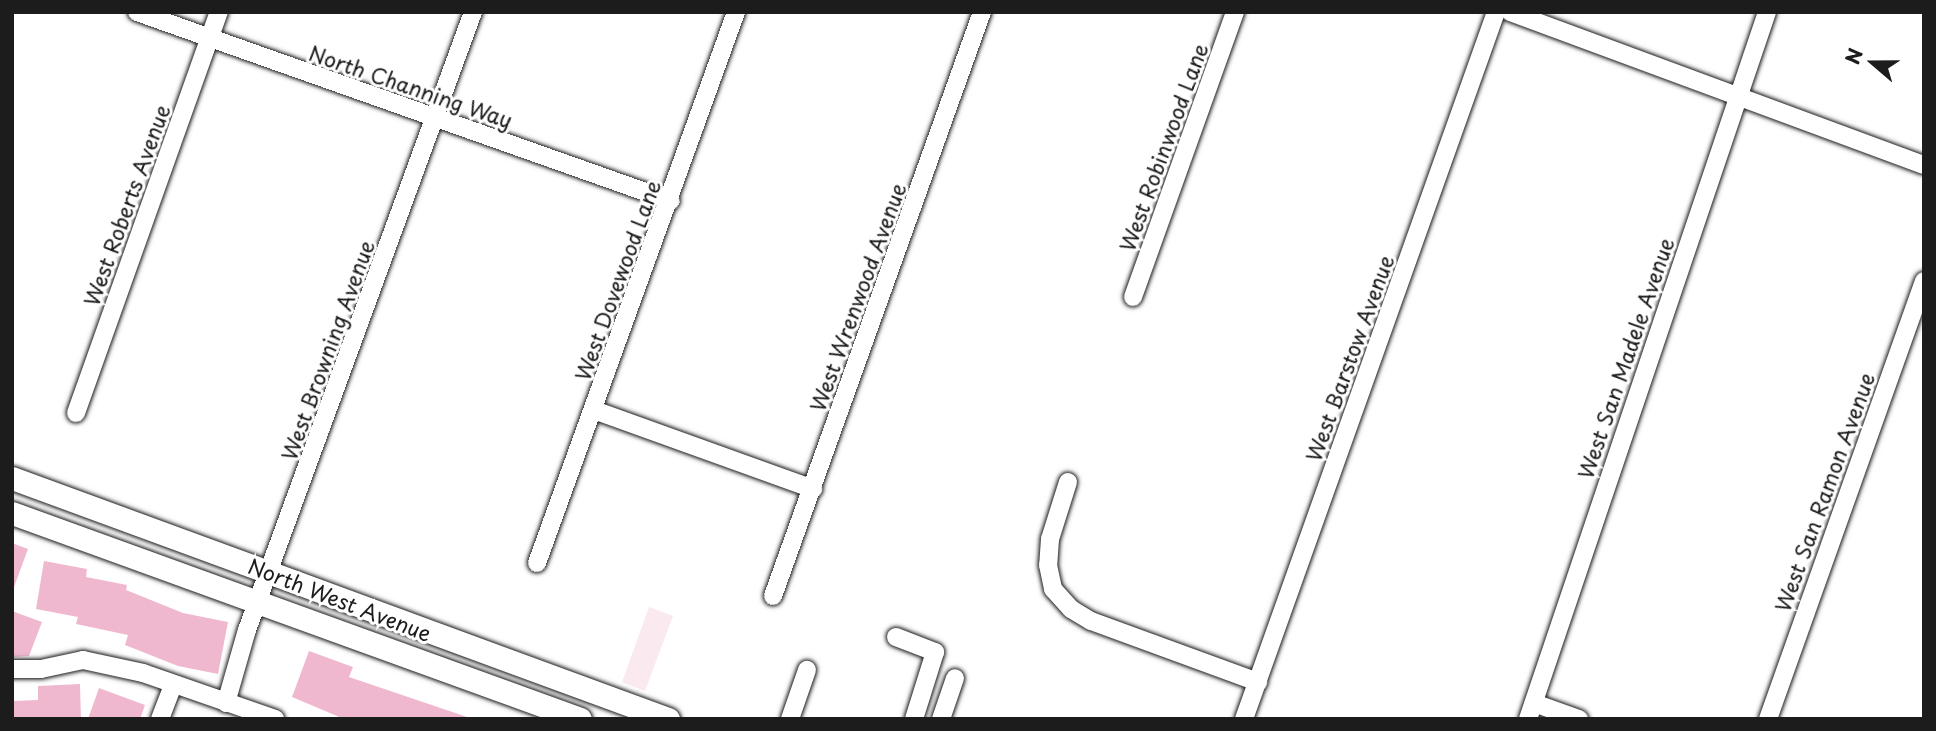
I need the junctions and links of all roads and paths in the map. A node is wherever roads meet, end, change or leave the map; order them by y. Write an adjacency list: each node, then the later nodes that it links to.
1 (137, 12): 10 (street, North Channing Way)
2 (219, 12): 10 (street, West Roberts Avenue)
3 (473, 12): 12 (street, West Browning Avenue)
4 (736, 12): 14 (street, West Dovewood Lane)
5 (982, 12): 21 (street, West Wrenwood Avenue)
6 (1235, 12): 16 (street, West Robinwood Lane)
7 (1496, 12): 31 (street, West Barstow Avenue)
8 (1510, 12): 11 (street)
9 (1768, 12): 11 (street, West San Madele Avenue)
10 (210, 38): 12 (street, North Channing Way); 18 (street, West Roberts Avenue)
11 (1737, 97): 13 (street); 34 (street, West San Madele Avenue)
12 (436, 119): 14 (street, North Channing Way); 24 (street, West Browning Avenue)
13 (1924, 164)
14 (671, 201): 17 (street, West Dovewood Lane)
15 (1924, 281): 44 (street, West San Ramon Avenue)
16 (1133, 297)
17 (594, 410): 21 (street); 23 (street, West Dovewood Lane)
18 (76, 413)
19 (19, 482): 24 (main road, North West Avenue)
20 (1068, 482): 31 (street)
21 (813, 489): 25 (street, West Wrenwood Avenue)
22 (12, 513): 26 (main road, North West Avenue)
23 (537, 563)
24 (270, 572): 26 (street, West Browning Avenue); 38 (main road, North West Avenue)
25 (773, 596)
26 (258, 602): 33 (street, West Browning Avenue); 37 (main road, North West Avenue)
27 (896, 638): 40 (street)
28 (12, 669): 32 (street)
29 (807, 670): 39 (street)
30 (956, 678): 41 (street)
31 (1258, 682): 42 (street, West Barstow Avenue)
32 (173, 685): 33 (street); 35 (street)
33 (226, 703): 36 (street)
34 (1531, 711): 43 (street)
35 (160, 719)
36 (275, 719)
37 (580, 719)
38 (668, 719)
39 (790, 719)
40 (914, 719)
41 (941, 719)
42 (1244, 719)
43 (1579, 719)
44 (1768, 719)

